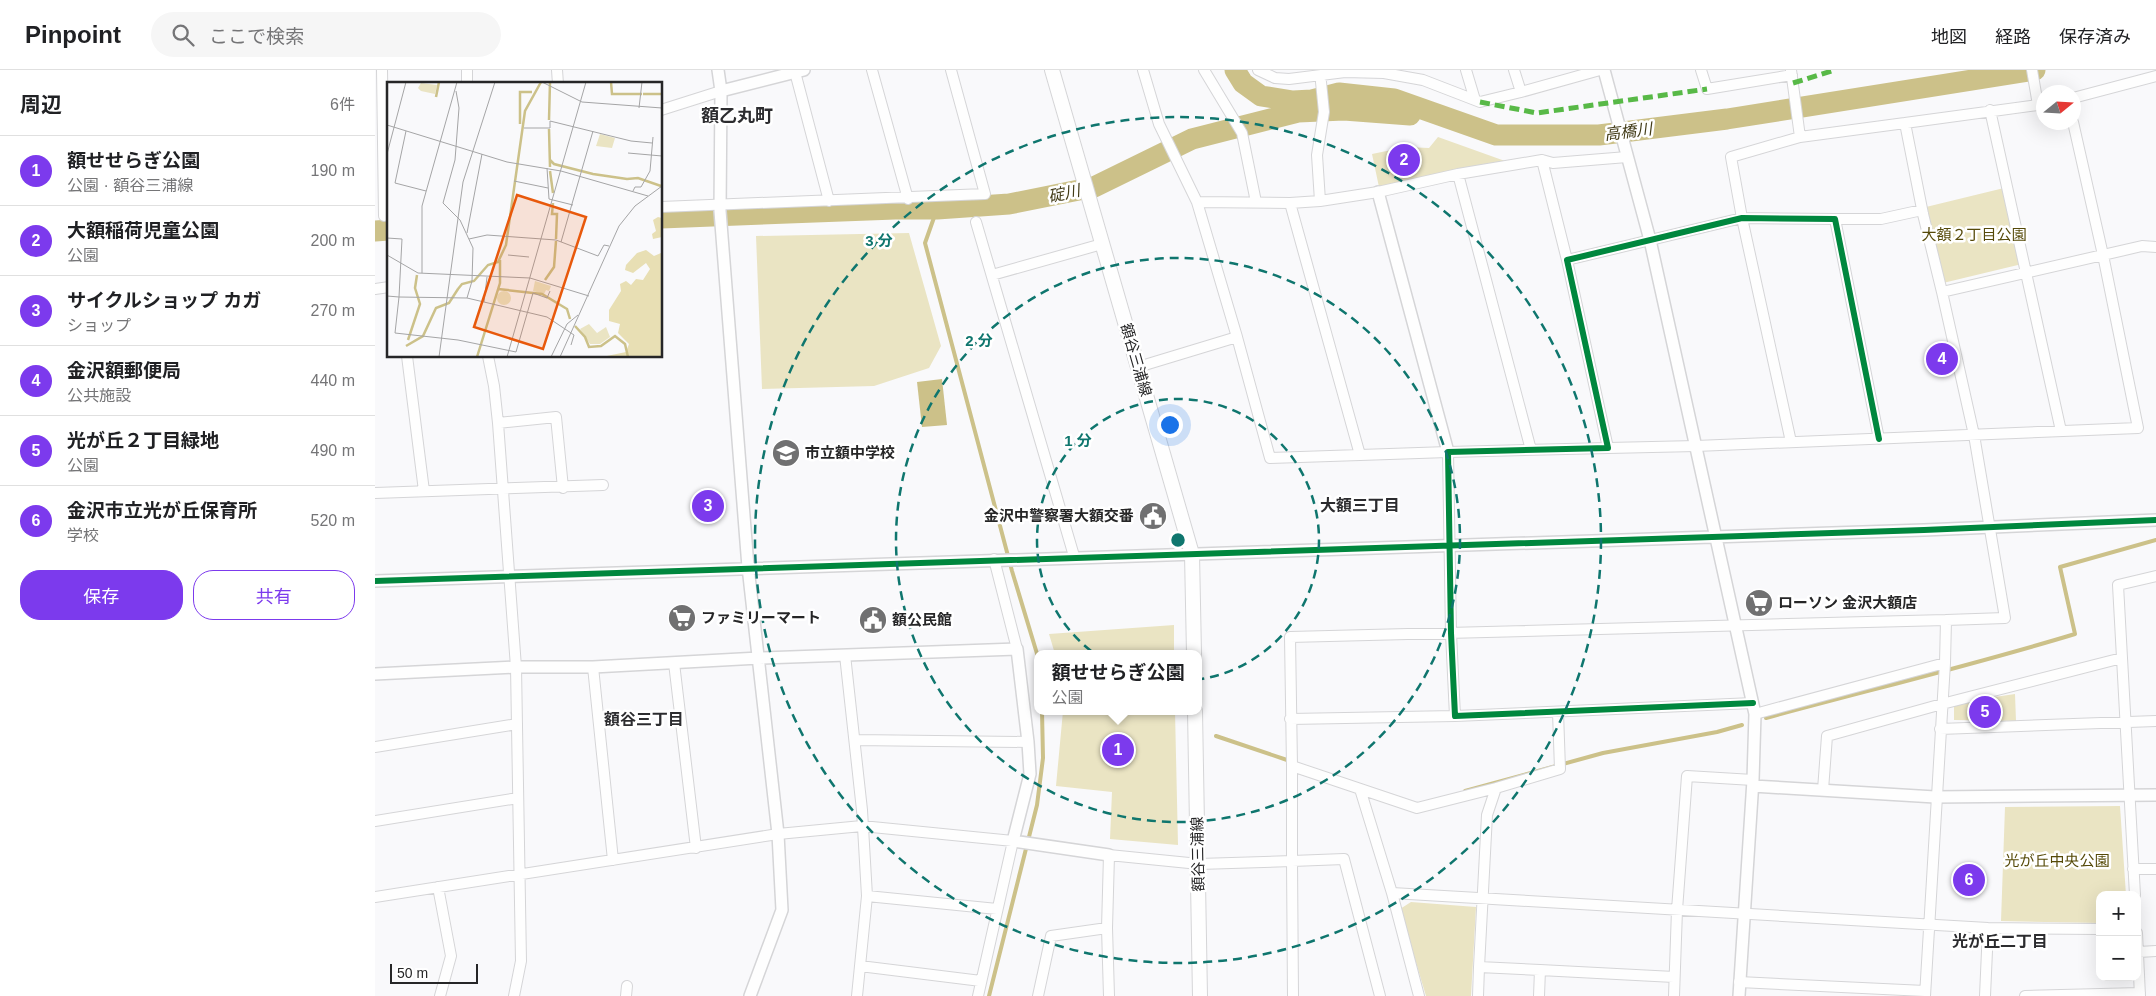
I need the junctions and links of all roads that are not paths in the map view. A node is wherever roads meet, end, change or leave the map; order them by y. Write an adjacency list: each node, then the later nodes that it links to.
1 (382, 70): 30 (street)
2 (718, 70): 20 (street)
3 (872, 70): 35 (street)
4 (951, 70): 35 (street)
5 (1052, 70): 49 (main road, 額谷三浦線)
6 (1143, 70): 38 (street)
7 (1205, 70): 39 (street)
8 (1258, 70): 23 (street)
9 (1467, 70): 23 (street)
10 (1514, 70): 21 (street)
11 (1600, 70): 21 (street)
12 (1604, 70): 31 (street)
13 (1701, 70): 16 (street)
14 (2032, 70): 19 (street)
15 (795, 71): 20 (street); 36 (street)
16 (1792, 76): 29 (street)
17 (2156, 76): 22 (street)
18 (1321, 82): 37 (street)
19 (2036, 88)
20 (721, 91): 25 (street); 43 (street)
21 (1521, 92): 23 (street)
22 (2081, 96)
23 (1475, 100)
24 (2036, 102): 26 (street)
25 (663, 109)
26 (1990, 110): 27 (street); 53 (street)
27 (1905, 123): 29 (street); 42 (street)
28 (2075, 130): 51 (street)
29 (1800, 133): 45 (street)
30 (379, 140): 44 (street)
31 (1627, 156): 32 (street); 48 (street)
32 (1542, 160): 33 (street); 52 (street)
33 (1458, 174): 34 (street); 67 (street)
34 (1378, 192): 37 (street); 68 (street)
35 (908, 199): 36 (street)
36 (829, 201): 43 (street)
37 (1320, 201): 40 (street)
38 (1197, 202): 39 (street); 56 (street)
39 (1256, 202): 40 (street)
40 (1290, 203): 69 (street)
41 (663, 207): 43 (street)
42 (1922, 210): 46 (street); 55 (street)
43 (721, 212): 82 (street)
44 (382, 216)
45 (1742, 218): 46 (street); 48 (street); 64 (street)
46 (1835, 219): 63 (street)
47 (976, 222): 54 (street)
48 (1650, 240): 52 (street); 65 (street)
49 (1102, 244): 54 (street); 59 (main road, 額谷三浦線)
50 (2156, 247): 51 (street)
51 (2103, 255): 53 (street); 61 (street)
52 (1567, 260): 66 (street)
53 (2026, 273): 55 (street); 61 (street)
54 (992, 274): 80 (street)
55 (1942, 292): 62 (street)
56 (1237, 337): 59 (street); 69 (street)
57 (407, 358): 73 (street)
58 (488, 358): 60 (street)
59 (1138, 367): 79 (main road, 額谷三浦線)
60 (498, 423): 71 (street); 72 (street)
61 (2061, 431): 62 (street)
62 (1974, 435): 63 (street); 76 (street)
63 (1879, 439): 64 (street)
64 (1791, 442): 65 (street)
65 (1696, 446): 66 (street); 77 (street)
66 (1608, 448): 67 (street)
67 (1531, 450): 68 (street)
68 (1448, 452): 69 (street); 78 (street)
69 (1360, 455)
70 (603, 485): 71 (street)
71 (563, 488): 72 (street)
72 (502, 490): 73 (street); 84 (street)
73 (423, 492): 74 (street)
74 (375, 493)
75 (2156, 520): 76 (street)
76 (1989, 527): 77 (street); 86 (street)
77 (1715, 536): 78 (street); 87 (street)
78 (1449, 544): 79 (street); 88 (street)
79 (1191, 554): 80 (street); 90 (main road, 額谷三浦線)
80 (1073, 556): 81 (street)
81 (998, 559): 82 (street); 89 (street)
82 (748, 568): 84 (street); 92 (street)
83 (2156, 576): 93 (street)
84 (510, 577): 85 (street); 96 (street)
85 (375, 581)
86 (1946, 620): 87 (street); 97 (street)
87 (1735, 625): 88 (street); 100 (street)
88 (1451, 633): 103 (street); 104 (street)
89 (1017, 649): 91 (street); 110 (street)
90 (1194, 650)
91 (845, 655): 92 (street); 109 (street)
92 (759, 658): 94 (street); 123 (street)
93 (2122, 658): 99 (street); 106 (street)
94 (674, 663): 95 (street); 125 (street)
95 (593, 667): 96 (street); 127 (street)
96 (516, 668): 98 (street); 107 (street)
97 (1944, 669): 99 (street); 100 (street)
98 (375, 674)
99 (1942, 704): 108 (street); 116 (street)
100 (1754, 708): 101 (street); 113 (street)
101 (1558, 712): 103 (street); 114 (street)
102 (1195, 715): 129 (main road, 額谷三浦線)
103 (1455, 716): 104 (street)
104 (1290, 719): 112 (street)
105 (2156, 721): 106 (street)
106 (2125, 722): 108 (street); 119 (street)
107 (517, 724): 111 (street); 120 (street)
108 (1940, 729): 118 (street)
109 (855, 740): 110 (street); 122 (street)
110 (1028, 742): 124 (street)
111 (375, 747)
112 (1291, 762): 115 (street); 128 (street)
113 (1753, 783): 116 (street); 140 (street); 141 (street)
114 (1496, 788): 115 (street); 138 (street)
115 (1360, 789): 135 (street)
116 (1823, 790): 118 (street)
117 (2156, 795): 119 (street)
118 (1935, 797): 119 (street); 142 (street)
119 (2128, 797): 130 (street)
120 (518, 798): 121 (street); 132 (street)
121 (375, 821)
122 (862, 826): 123 (street); 124 (street); 136 (street)
123 (778, 834): 125 (street); 159 (street)
124 (1016, 842): 126 (street); 139 (street)
125 (696, 848): 127 (street)
126 (1109, 855): 129 (street); 143 (street)
127 (613, 860): 132 (street)
128 (1292, 862): 129 (street); 165 (street); 166 (street)
129 (1199, 864): 164 (main road, 額谷三浦線)
130 (2133, 869): 131 (street); 134 (street)
131 (2156, 869)
132 (519, 875): 133 (street); 158 (street)
133 (439, 887): 137 (street); 157 (street)
134 (2135, 891)
135 (1392, 893): 138 (street); 167 (street)
136 (867, 896): 139 (street); 148 (street)
137 (375, 897)
138 (1482, 897): 140 (street); 149 (street)
139 (997, 909): 152 (street)
140 (1677, 910): 141 (street); 151 (street)
141 (1745, 914): 142 (street); 154 (street)
142 (1929, 924): 144 (street); 155 (street)
143 (1107, 928): 162 (street); 163 (street)
144 (1988, 928): 145 (street); 172 (street)
145 (2096, 930)
146 (2156, 951): 147 (street)
147 (2141, 952)
148 (860, 966): 152 (street); 160 (street)
149 (1479, 967): 150 (street); 168 (street)
150 (1541, 970): 151 (street); 169 (street)
151 (1675, 977): 170 (street)
152 (981, 981): 161 (street)
153 (2140, 981): 156 (street)
154 (1739, 982): 155 (street); 171 (street)
155 (1925, 994)
156 (2140, 995): 173 (street)
157 (441, 996)
158 (514, 996)
159 (750, 996)
160 (857, 996)
161 (977, 996)
162 (1038, 996)
163 (1109, 996)
164 (1200, 996)
165 (1293, 996)
166 (1380, 996)
167 (1419, 996)
168 (1478, 996)
169 (1539, 996)
170 (1674, 996)
171 (1739, 996)
172 (1985, 996)
173 (2025, 996)

